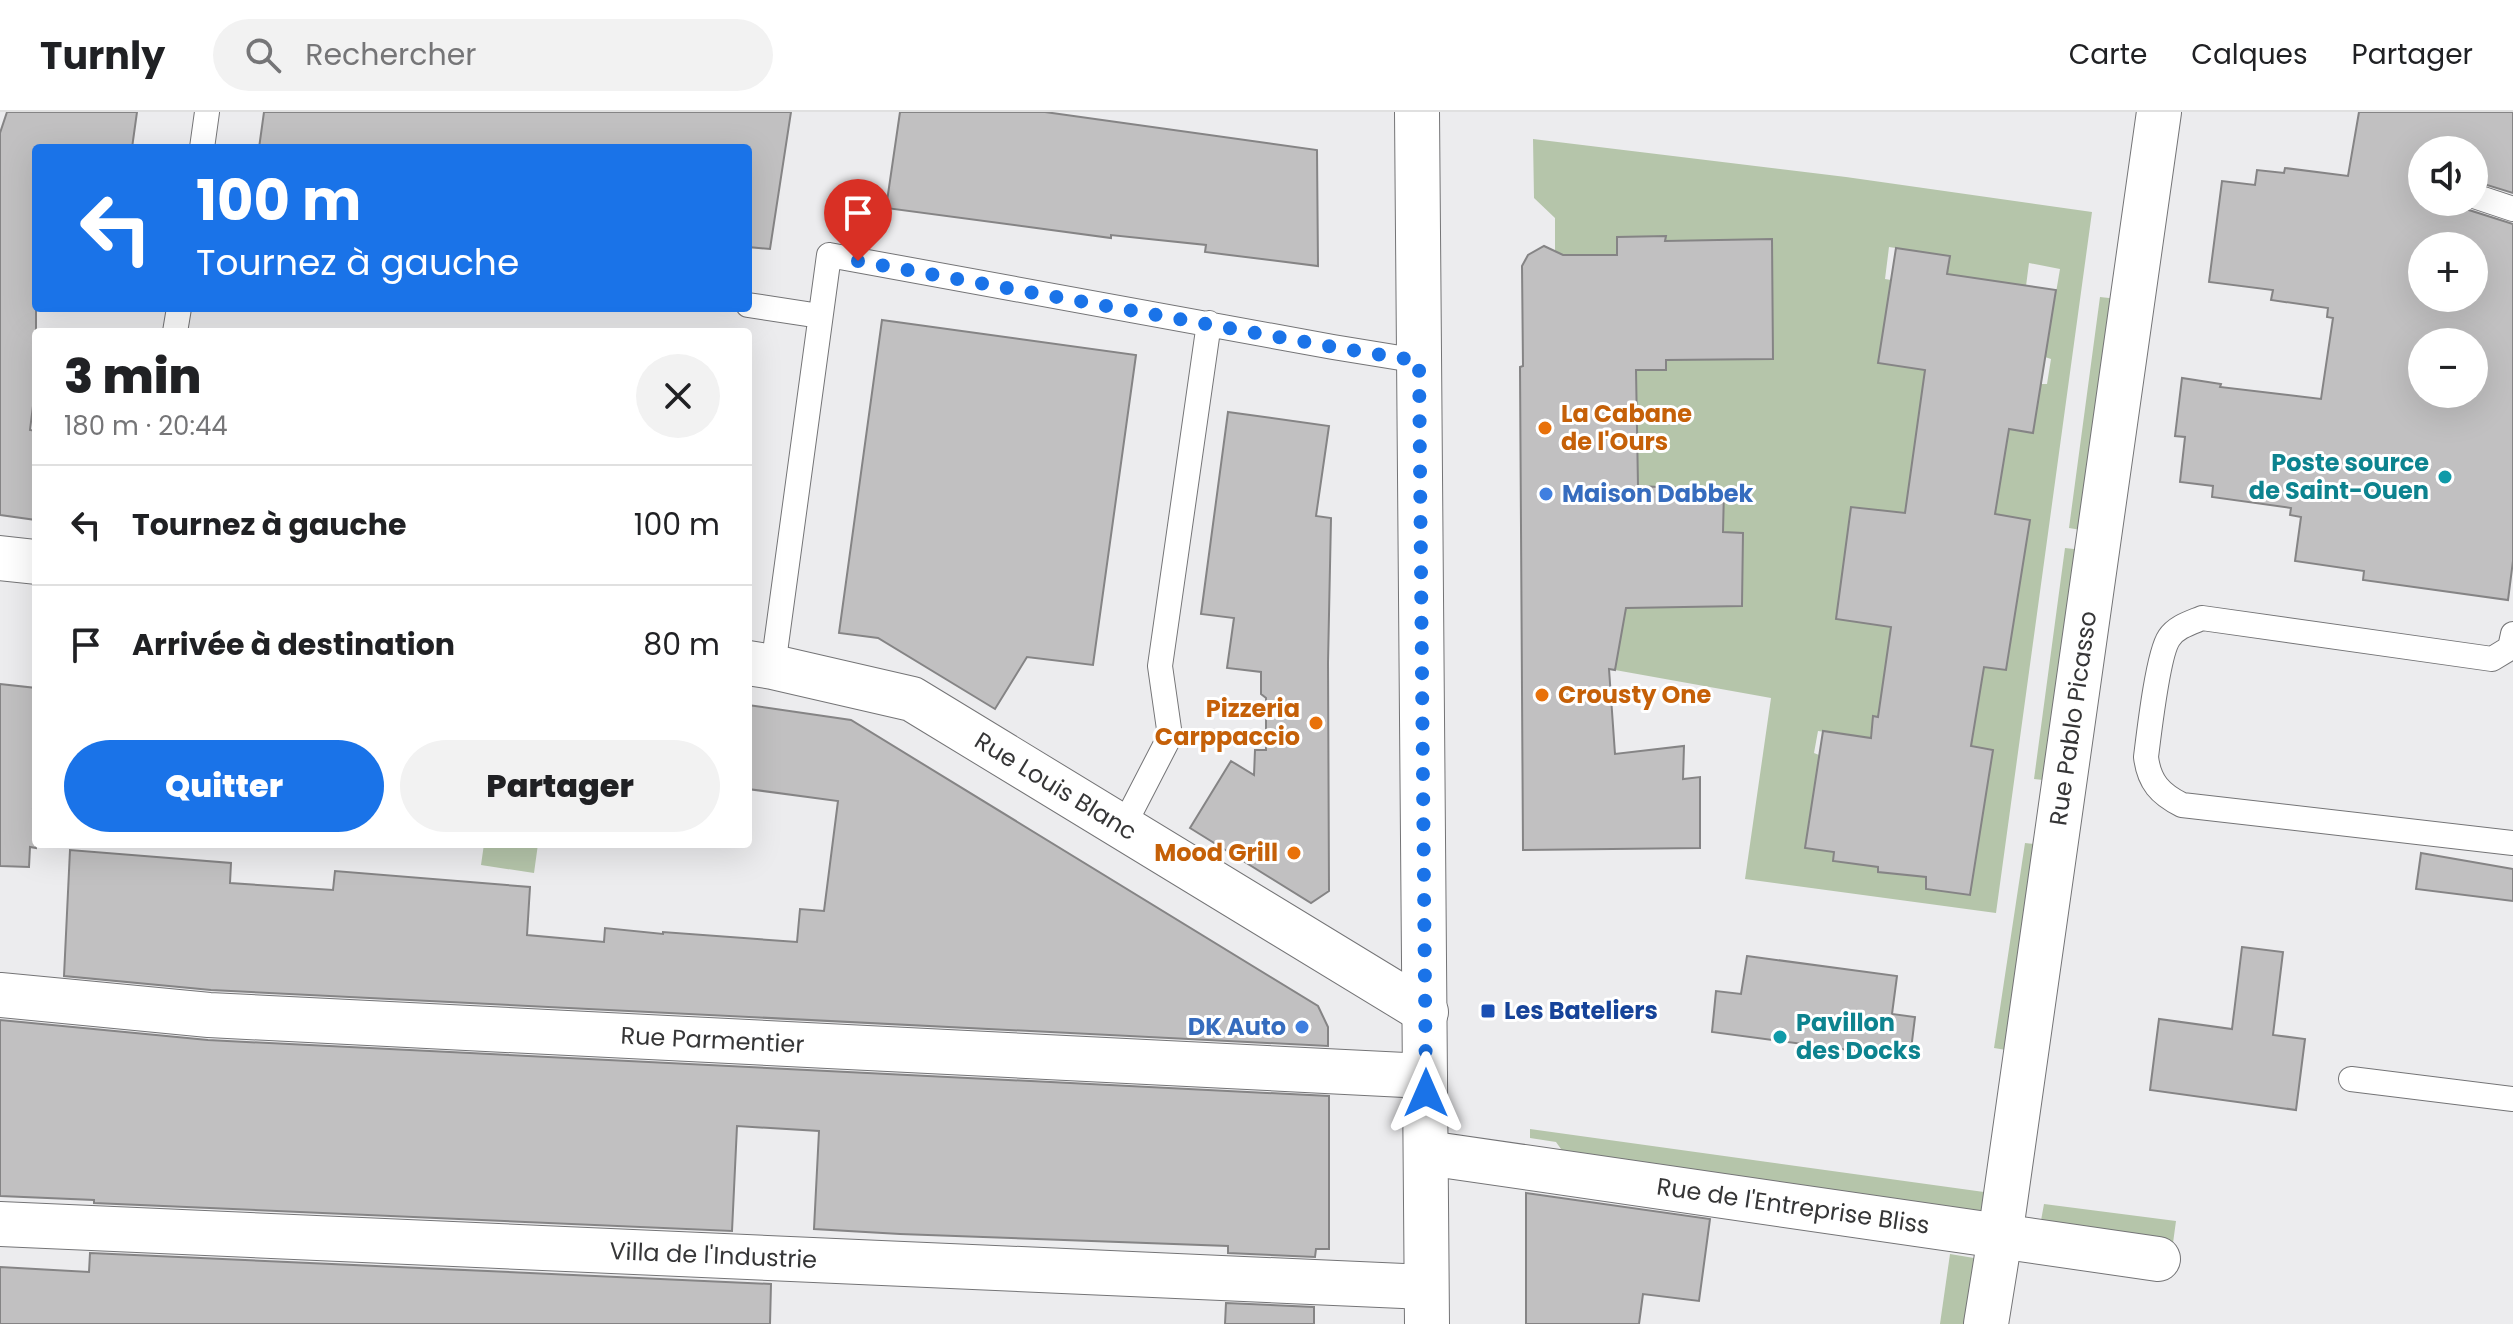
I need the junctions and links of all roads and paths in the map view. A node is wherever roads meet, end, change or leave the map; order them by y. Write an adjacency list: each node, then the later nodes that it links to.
1 (207, 112): 4 (lane)
2 (1417, 112): 10 (street)
3 (2159, 112): 24 (street, Rue Pablo Picasso)
4 (203, 144)
5 (2488, 201): 6 (lane)
6 (2513, 209)
7 (752, 306): 8 (lane)
8 (820, 316): 9 (lane); 14 (lane)
9 (1209, 323): 10 (lane); 15 (lane)
10 (1419, 361): 18 (street)
11 (0, 558): 12 (street)
12 (32, 562)
13 (2513, 634): 16 (lane)
14 (760, 665): 15 (street, Rue Louis Blanc)
15 (1123, 827): 18 (street, Rue Louis Blanc)
16 (2513, 843)
17 (0, 995): 19 (street, Rue Parmentier)
18 (1426, 1012): 19 (street)
19 (1425, 1076): 22 (street)
20 (2351, 1079): 21 (lane)
21 (2513, 1099)
22 (1427, 1153): 24 (street, Rue de l'Entreprise Bliss); 26 (street)
23 (0, 1224): 26 (street, Villa de l'Industrie)
24 (2000, 1237): 25 (street, Rue de l'Entreprise Bliss); 27 (street, Rue Pablo Picasso)
25 (2158, 1259)
26 (1426, 1305)
27 (1986, 1324)

